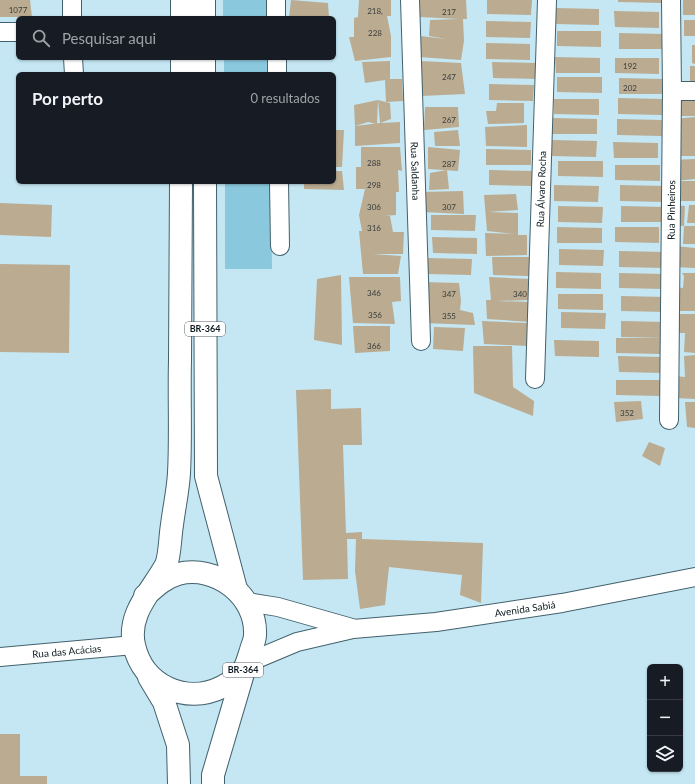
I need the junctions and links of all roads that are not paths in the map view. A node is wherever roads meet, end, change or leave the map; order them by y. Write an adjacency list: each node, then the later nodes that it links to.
1 (72, 0): 8 (street)
2 (182, 0): 9 (main road)
3 (204, 0): 10 (main road)
4 (276, 0): 11 (street)
5 (410, 0): 28 (street, Rua Saldanha)
6 (546, 0): 29 (street, Rua Álvaro Rocha)
7 (671, 0): 22 (street, Rua Pinheiros)
8 (72, 16)
9 (182, 16)
10 (204, 16)
11 (276, 16)
12 (0, 32): 13 (street)
13 (16, 32)
14 (73, 60): 18 (street)
15 (182, 60): 19 (main road)
16 (204, 60): 20 (main road)
17 (277, 60): 21 (street)
18 (74, 72)
19 (182, 72)
20 (204, 72)
21 (277, 72)
22 (672, 91): 23 (street); 30 (street, Rua Pinheiros)
23 (695, 91)
24 (181, 184): 32 (main road, BR-364)
25 (204, 184): 33 (main road, BR-364)
26 (279, 184): 27 (street)
27 (280, 246)
28 (421, 341)
29 (535, 379)
30 (669, 420)
31 (695, 577): 34 (street, Avenida Sabiá)
32 (145, 596): 33 (main road, BR-364); 35 (main road, BR-364)
33 (241, 596): 34 (street, Avenida Sabiá); 37 (main road, BR-364)
34 (353, 629): 37 (street, Avenida Sabiá)
35 (138, 655): 36 (street, Rua das Acácias); 37 (main road, BR-364); 38 (main road)
36 (0, 656)
37 (245, 666): 39 (main road, BR-364)
38 (179, 784)
39 (213, 784)

